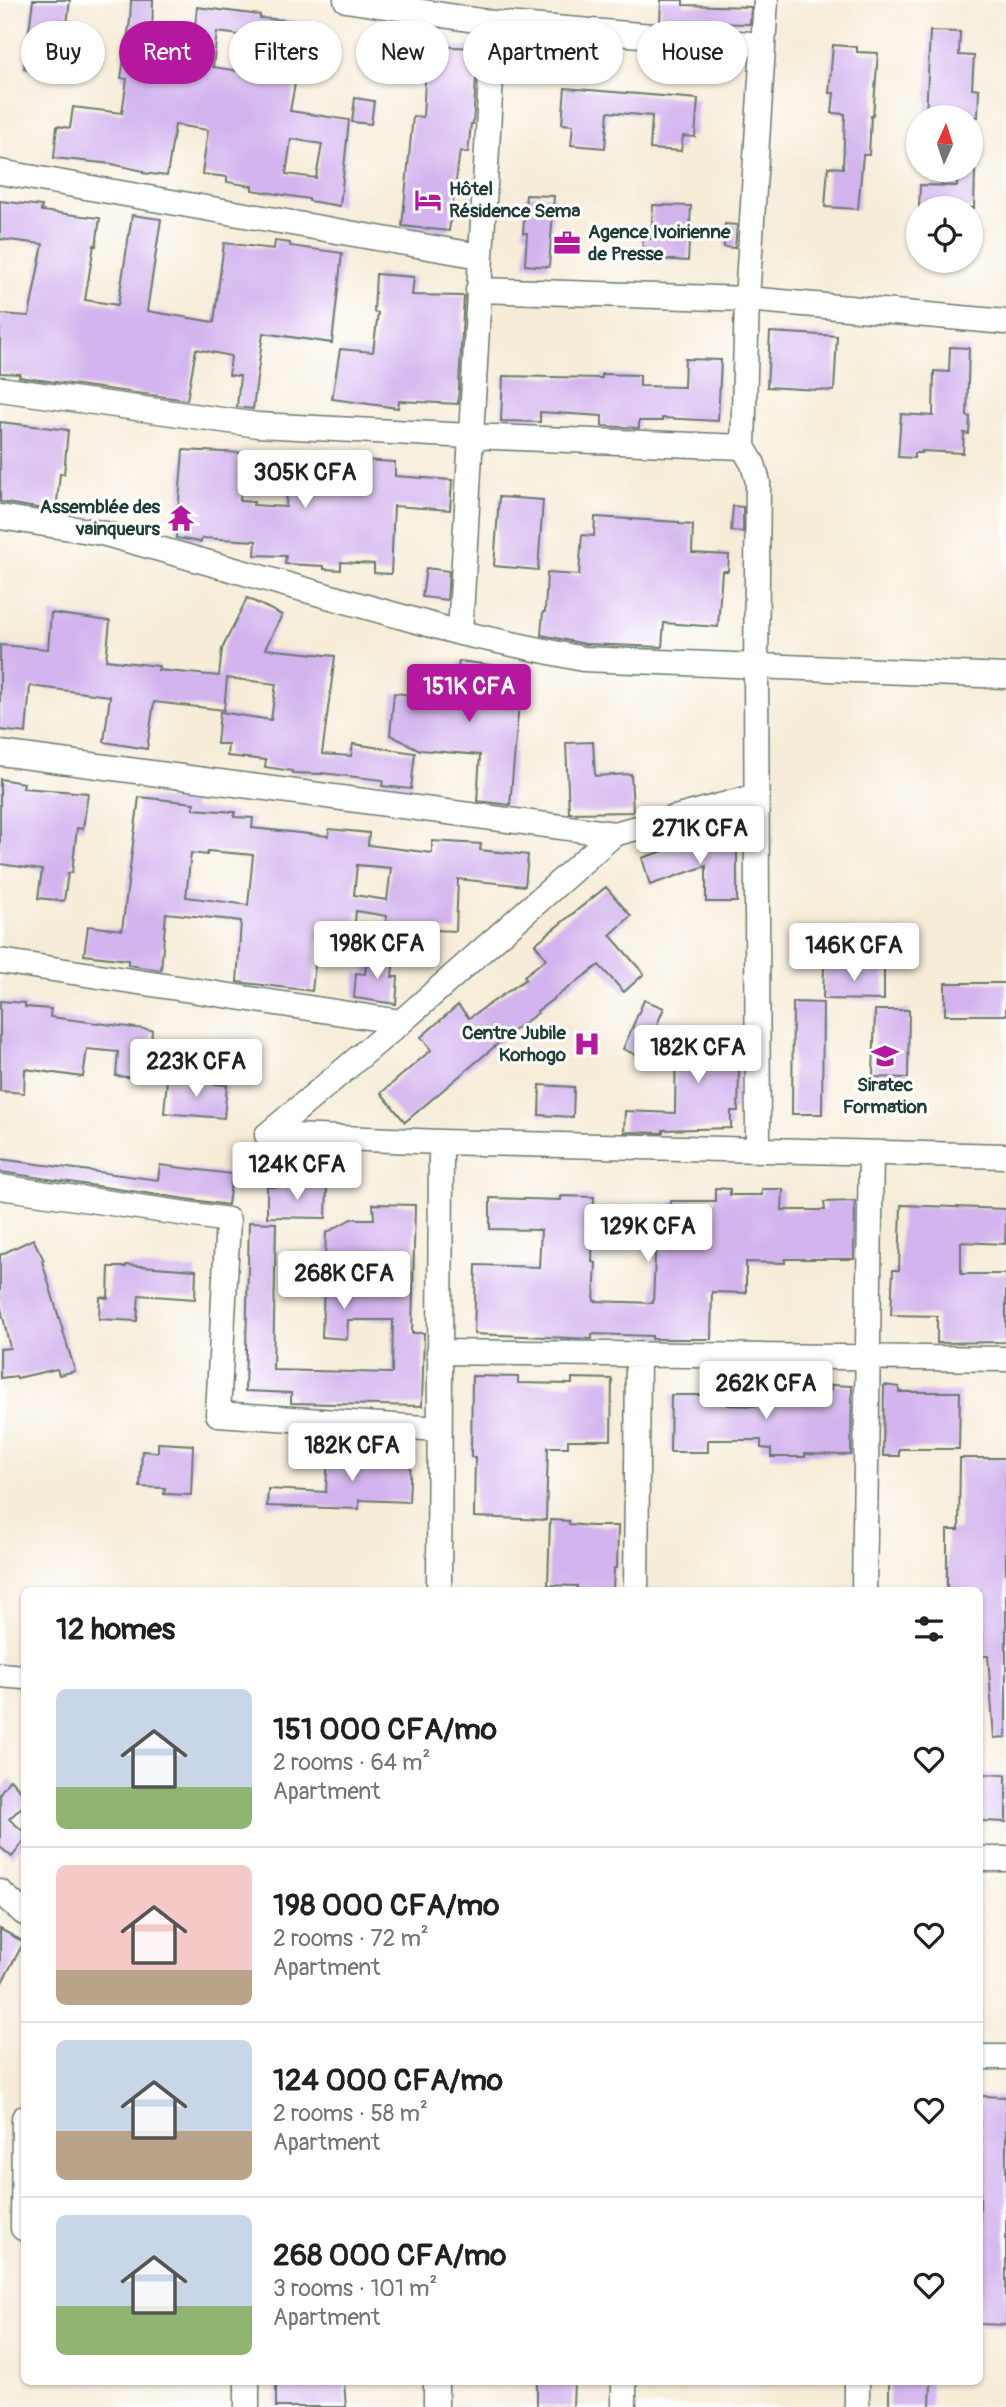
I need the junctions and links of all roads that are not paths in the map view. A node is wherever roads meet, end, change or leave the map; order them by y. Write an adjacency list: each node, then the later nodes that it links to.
1 (346, 0): 3 (street)
2 (766, 0): 5 (street)
3 (481, 21)
4 (623, 34): 5 (street)
5 (763, 45): 10 (street)
6 (490, 84): 8 (street)
7 (0, 172): 8 (street)
8 (480, 256): 9 (street)
9 (478, 290): 10 (street); 13 (street)
10 (747, 299): 11 (street); 14 (street)
11 (1006, 322)
12 (0, 389): 13 (street)
13 (470, 436): 14 (street); 16 (street)
14 (743, 447): 17 (street)
15 (0, 517): 16 (street)
16 (460, 633): 17 (street)
17 (756, 666): 18 (street); 20 (street)
18 (1006, 676)
19 (0, 753): 21 (street)
20 (757, 796): 21 (street); 25 (street)
21 (614, 834): 23 (street)
22 (0, 961): 23 (street)
23 (401, 1022): 24 (street)
24 (441, 1142): 25 (street); 29 (street)
25 (758, 1149): 26 (street)
26 (871, 1153): 27 (street); 31 (street)
27 (1006, 1156)
28 (0, 1187): 33 (street)
29 (439, 1352): 30 (street); 33 (street)
30 (638, 1355): 31 (street); 35 (street)
31 (867, 1358): 32 (street); 36 (street)
32 (1006, 1359)
33 (439, 1429): 34 (street)
34 (439, 1587)
35 (636, 1587)
36 (864, 1587)
37 (0, 1675): 38 (street)
38 (21, 1677)
39 (983, 1859): 40 (street)
40 (1006, 1859)
41 (0, 1892): 42 (street)
42 (21, 1910)
43 (983, 2057): 44 (street)
44 (1006, 2057)
45 (247, 2385): 49 (street)
46 (436, 2385): 50 (street)
47 (624, 2385): 51 (street)
48 (857, 2385): 52 (street)
49 (247, 2407)
50 (436, 2407)
51 (624, 2407)
52 (857, 2407)

